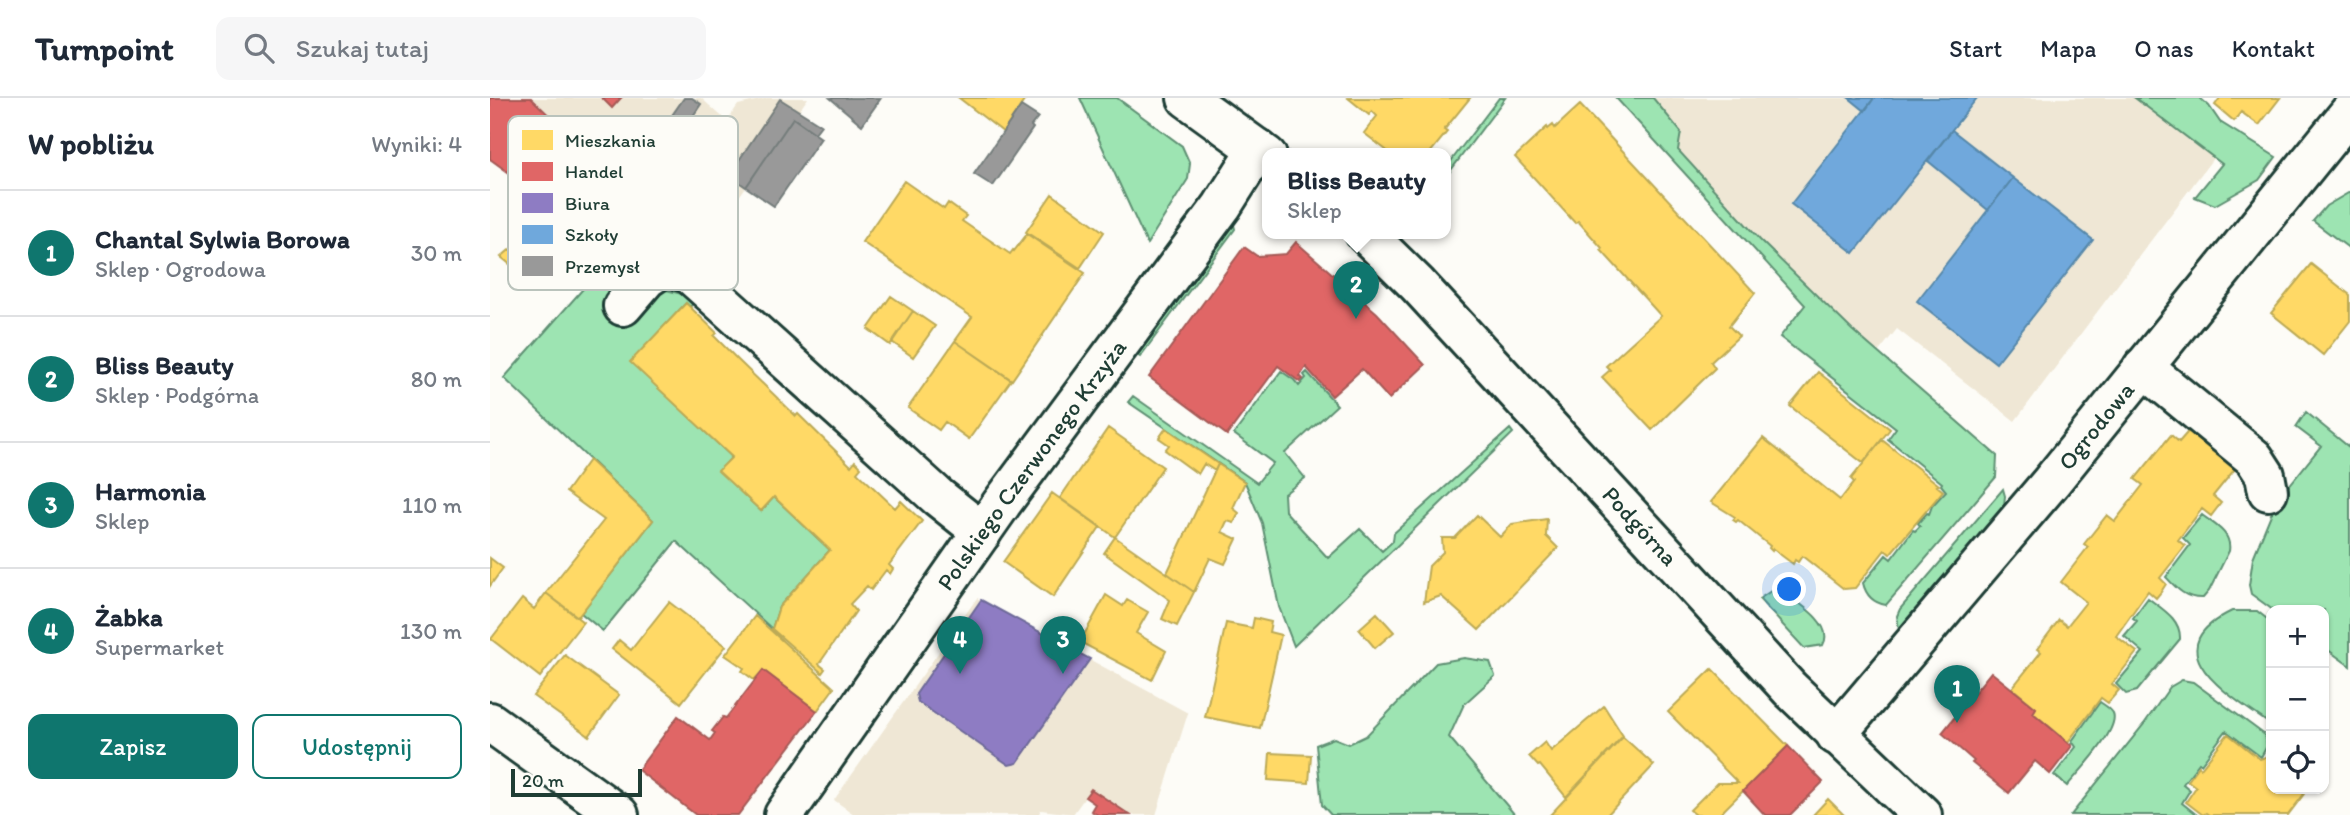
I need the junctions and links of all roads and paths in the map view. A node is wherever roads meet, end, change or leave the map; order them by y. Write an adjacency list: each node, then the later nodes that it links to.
1 (1208, 105): 3 (street)
2 (2350, 112): 8 (street, Ogrodowa)
3 (1262, 153): 10 (street, Polskiego Czerwonego Krzyża)
4 (1371, 239): 12 (street, Podgórna)
5 (637, 290): 7 (street)
6 (708, 290): 10 (street)
7 (623, 306)
8 (2143, 367): 9 (street); 12 (street, Ogrodowa)
9 (2269, 491)
10 (982, 532): 13 (street, Polskiego Czerwonego Krzyża)
11 (490, 722): 14 (street)
12 (1836, 735): 15 (street, Podgórna)
13 (789, 813)
14 (619, 815)
15 (1922, 815)

